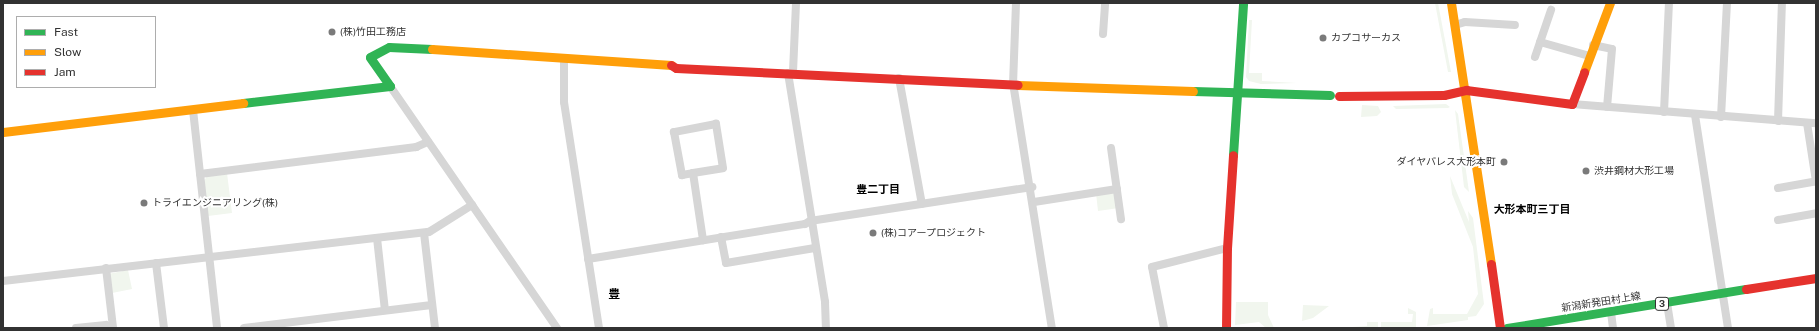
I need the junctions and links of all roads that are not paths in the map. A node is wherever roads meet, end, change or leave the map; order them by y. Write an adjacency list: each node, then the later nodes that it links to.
1 (796, 3): 19 (street)
2 (1016, 3): 21 (street)
3 (1106, 3): 13 (street)
4 (1243, 3): 24 (street)
5 (1451, 3): 11 (street)
6 (1610, 3): 15 (street)
7 (1669, 3): 28 (street)
8 (1727, 3): 30 (street)
9 (1782, 3): 31 (street)
10 (1551, 10): 14 (street)
11 (1455, 25): 12 (street); 23 (street)
12 (1515, 25)
13 (1103, 34)
14 (1540, 42): 16 (street); 17 (street)
15 (1593, 45): 16 (street); 26 (street)
16 (1588, 56): 25 (street)
17 (1535, 57)
18 (564, 59): 19 (street); 22 (street); 57 (street)
19 (790, 72): 20 (street); 49 (street)
20 (899, 78): 21 (street); 44 (street)
21 (1013, 83): 24 (street); 40 (street)
22 (390, 86): 27 (street); 35 (street)
23 (1466, 90): 24 (street); 25 (street); 79 (street)
24 (1238, 94): 55 (street)
25 (1572, 104): 26 (street)
26 (1607, 107): 28 (street)
27 (193, 110): 34 (street); 38 (street)
28 (1664, 112): 29 (street)
29 (1695, 115): 30 (street); 62 (street)
30 (1721, 117): 31 (street)
31 (1778, 121): 32 (street)
32 (1807, 122): 33 (street); 39 (street)
33 (1816, 123)
34 (3, 132)
35 (428, 142): 38 (street); 45 (street)
36 (1111, 148): 42 (street)
37 (693, 173): 37 (street); 53 (street)
38 (200, 174): 56 (street)
39 (1816, 181): 41 (street)
40 (1032, 187): 43 (street); 44 (street)
41 (1778, 188)
42 (1117, 189): 43 (street); 47 (street)
43 (1034, 202): 76 (street)
44 (922, 204): 49 (street)
45 (472, 205): 50 (street); 73 (street)
46 (1816, 212): 48 (street)
47 (1121, 219)
48 (1778, 220)
49 (810, 221): 51 (street); 54 (street)
50 (424, 233): 52 (street); 64 (street)
51 (722, 237): 53 (street); 54 (street)
52 (377, 238): 56 (street); 65 (street)
53 (703, 240): 57 (street)
54 (815, 248): 75 (street)
55 (1227, 248): 77 (street); 78 (street)
56 (209, 257): 58 (street); 70 (street)
57 (588, 259): 74 (street)
58 (156, 263): 59 (street); 69 (street)
59 (106, 268): 61 (street); 67 (street)
60 (1816, 278): 62 (street, 新潟新発田村上線 / 3)
61 (3, 281)
62 (1724, 294): 63 (street, 新潟新発田村上線 / 3); 83 (street)
63 (1667, 303): 66 (street, 新潟新発田村上線 / 3); 82 (street)
64 (432, 305): 65 (street); 72 (street)
65 (385, 310): 71 (street)
66 (1610, 312): 80 (street, 新潟新発田村上線 / 3); 81 (street)
67 (109, 326): 68 (street)
68 (76, 328)
69 (164, 328)
70 (217, 328)
71 (244, 328)
72 (435, 328)
73 (557, 328)
74 (599, 328)
75 (826, 328)
76 (1052, 328)
77 (1164, 328)
78 (1226, 328)
79 (1500, 328)
80 (1507, 328)
81 (1613, 328)
82 (1671, 328)
83 (1728, 328)

